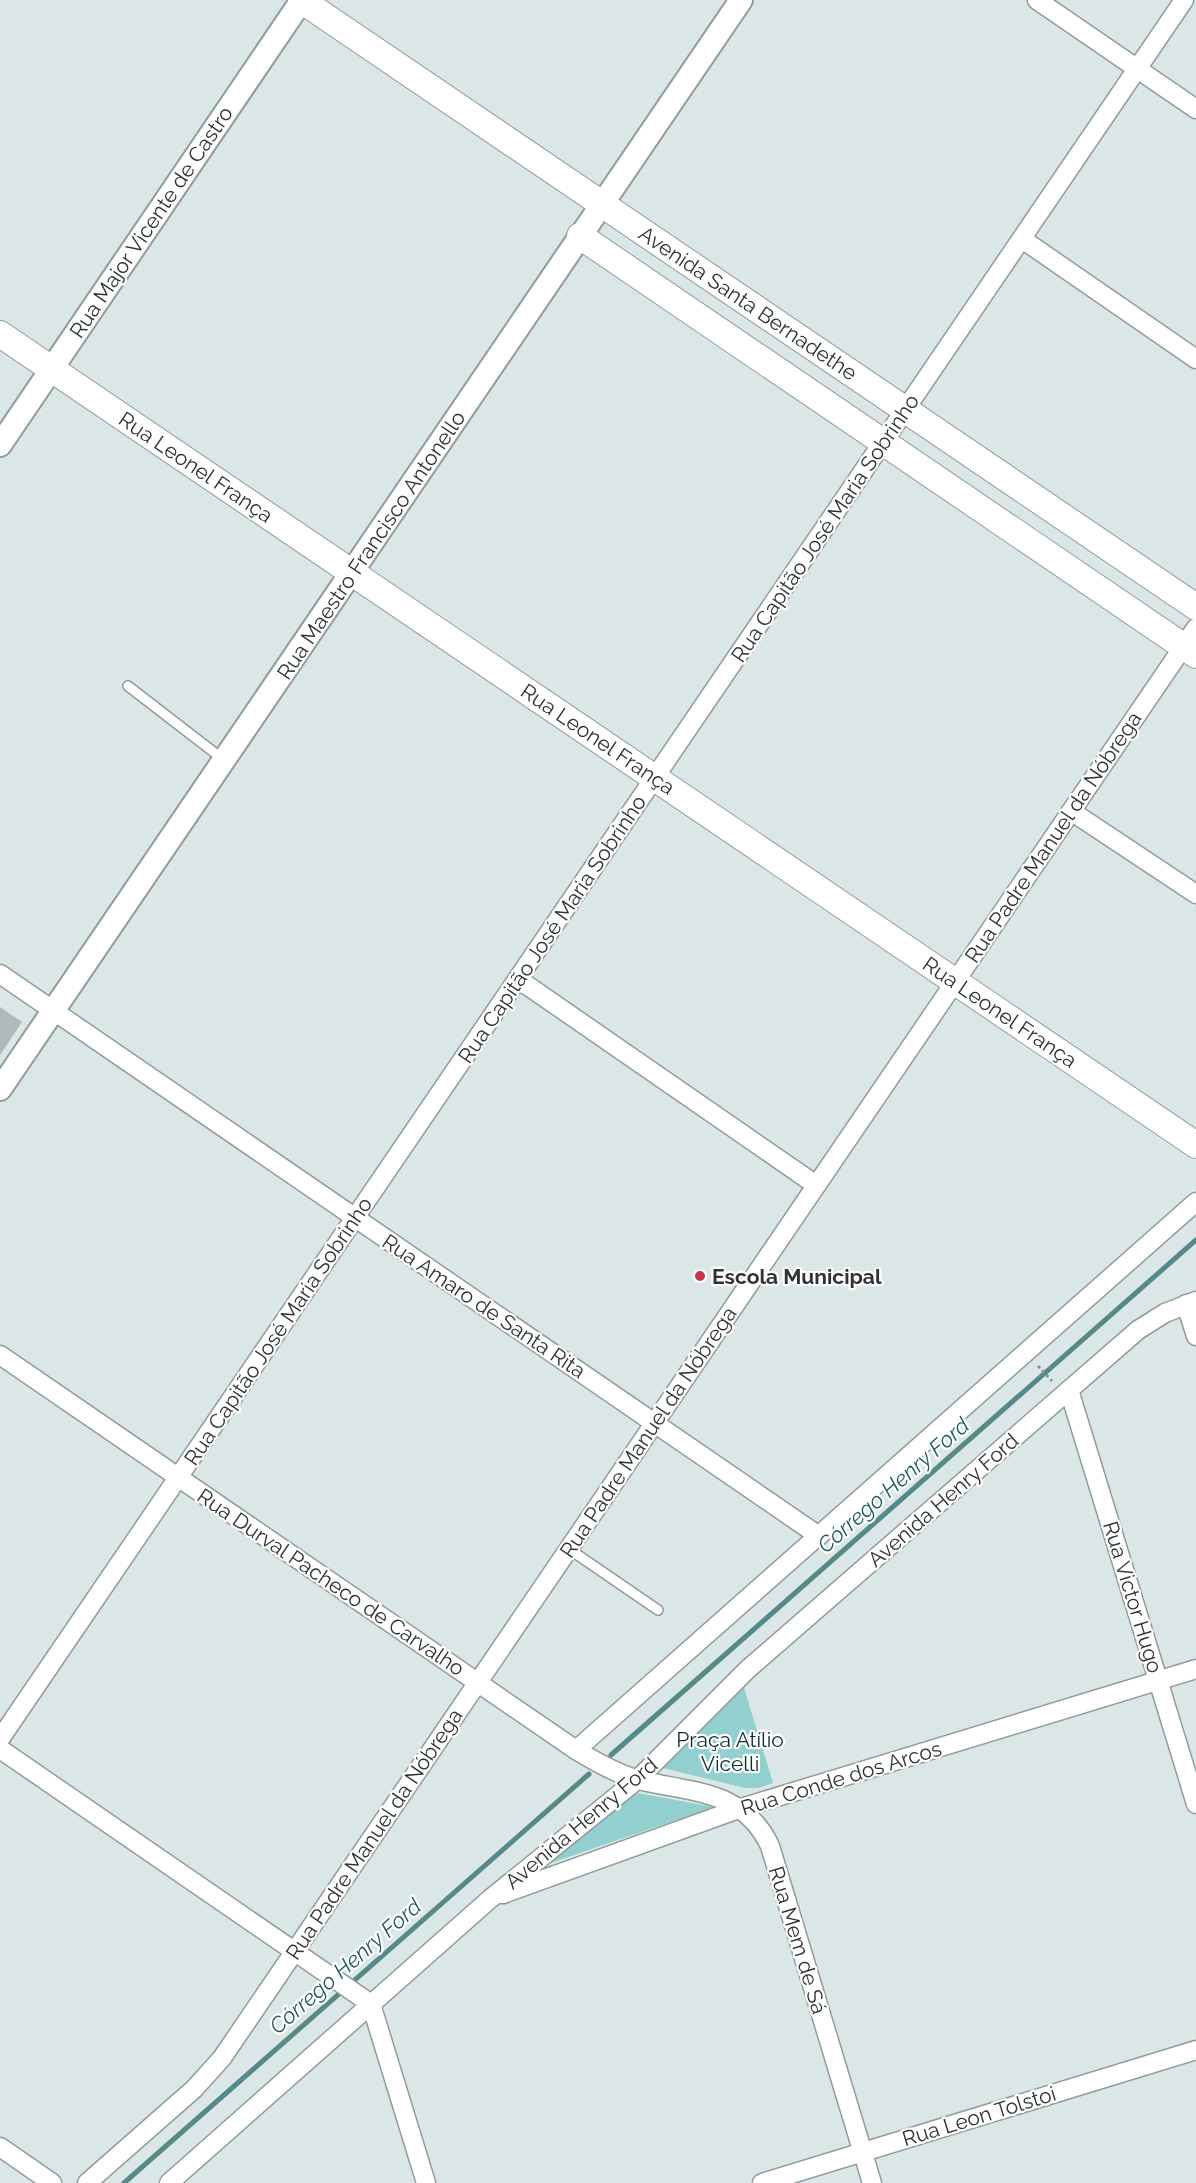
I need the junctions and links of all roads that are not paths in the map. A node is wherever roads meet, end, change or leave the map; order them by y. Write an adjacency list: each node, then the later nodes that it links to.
1 (301, 0): 7 (main road, Avenida Santa Bernadethe); 12 (street, Rua Major Vicente de Castro)
2 (741, 0): 7 (street, Rua Maestro Francisco Antonello)
3 (1037, 0): 5 (street)
4 (1184, 0): 5 (street, Rua Capitão José Maria Sobrinho)
5 (1137, 69): 6 (street); 9 (street, Rua Capitão José Maria Sobrinho)
6 (1196, 109)
7 (601, 203): 8 (street, Rua Maestro Francisco Antonello); 13 (main road, Avenida Santa Bernadethe)
8 (579, 236): 14 (main road, Avenida Santa Bernadethe); 16 (street, Rua Maestro Francisco Antonello)
9 (1022, 238): 11 (street); 13 (street, Rua Capitão José Maria Sobrinho)
10 (0, 334): 12 (main road, Rua Leonel França)
11 (1196, 359)
12 (51, 369): 15 (street, Rua Major Vicente de Castro); 16 (main road, Rua Leonel França)
13 (905, 410): 14 (street, Rua Capitão José Maria Sobrinho); 17 (main road, Avenida Santa Bernadethe)
14 (883, 442): 18 (main road, Avenida Santa Bernadethe); 21 (street, Rua Capitão José Maria Sobrinho)
15 (0, 445)
16 (352, 573): 20 (street, Rua Maestro Francisco Antonello); 21 (main road, Rua Leonel França)
17 (1196, 607)
18 (1192, 643): 22 (street, Rua Padre Manuel da Nóbrega)
19 (129, 686): 20 (lane)
20 (224, 759): 27 (street, Rua Maestro Francisco Antonello)
21 (655, 778): 25 (street, Rua Capitão José Maria Sobrinho); 26 (main road, Rua Leonel França)
22 (1071, 811): 23 (street); 26 (street, Rua Padre Manuel da Nóbrega)
23 (1196, 894)
24 (0, 974): 27 (street, Rua Amaro de Santa Rita)
25 (518, 979): 30 (street); 32 (street, Rua Capitão José Maria Sobrinho)
26 (955, 982): 29 (main road, Rua Leonel França); 30 (street, Rua Padre Manuel da Nóbrega)
27 (54, 1010): 28 (street, Rua Maestro Francisco Antonello); 32 (street, Rua Amaro de Santa Rita)
28 (0, 1089)
29 (1196, 1145)
30 (816, 1185): 37 (street, Rua Padre Manuel da Nóbrega)
31 (1196, 1202): 39 (street)
32 (356, 1218): 37 (street, Rua Amaro de Santa Rita); 38 (street, Rua Capitão José Maria Sobrinho)
33 (1191, 1302): 34 (street); 36 (street, Avenida Henry Ford)
34 (1196, 1336)
35 (0, 1355): 38 (street, Rua Durval Pacheco de Carvalho)
36 (1063, 1388): 43 (street, Rua Victor Hugo); 48 (street, Avenida Henry Ford)
37 (654, 1423): 39 (street, Rua Amaro de Santa Rita); 40 (street, Rua Padre Manuel da Nóbrega)
38 (178, 1477): 44 (street, Rua Durval Pacheco de Carvalho); 45 (street, Rua Capitão José Maria Sobrinho)
39 (819, 1536): 47 (street)
40 (569, 1548): 41 (lane); 44 (street, Rua Padre Manuel da Nóbrega)
41 (658, 1610)
42 (1196, 1669): 43 (street, Rua Conde dos Arcos)
43 (1158, 1681): 49 (street, Rua Victor Hugo); 50 (street, Rua Conde dos Arcos)
44 (478, 1683): 47 (street, Rua Durval Pacheco de Carvalho); 52 (street, Rua Padre Manuel da Nóbrega)
45 (0, 1739)
46 (0, 1749): 52 (street)
47 (576, 1750): 48 (street, Rua Durval Pacheco de Carvalho)
48 (638, 1779): 50 (street, Rua Mem de Sá); 51 (street, Avenida Henry Ford)
49 (1196, 1804)
50 (741, 1808): 51 (street, Rua Conde dos Arcos); 56 (street, Rua Mem de Sá)
51 (490, 1899): 53 (street, Avenida Henry Ford)
52 (295, 1951): 53 (street); 58 (street, Rua Padre Manuel da Nóbrega)
53 (367, 2001): 59 (street, Avenida Henry Ford); 60 (street)
54 (1196, 2050): 56 (street, Rua Leon Tolstoi)
55 (0, 2147): 57 (street)
56 (863, 2152): 61 (street, Rua Leon Tolstoi); 62 (street, Rua Mem de Sá)
57 (52, 2183)
58 (87, 2183)
59 (169, 2183)
60 (426, 2183)
61 (762, 2183)
62 (872, 2183)

